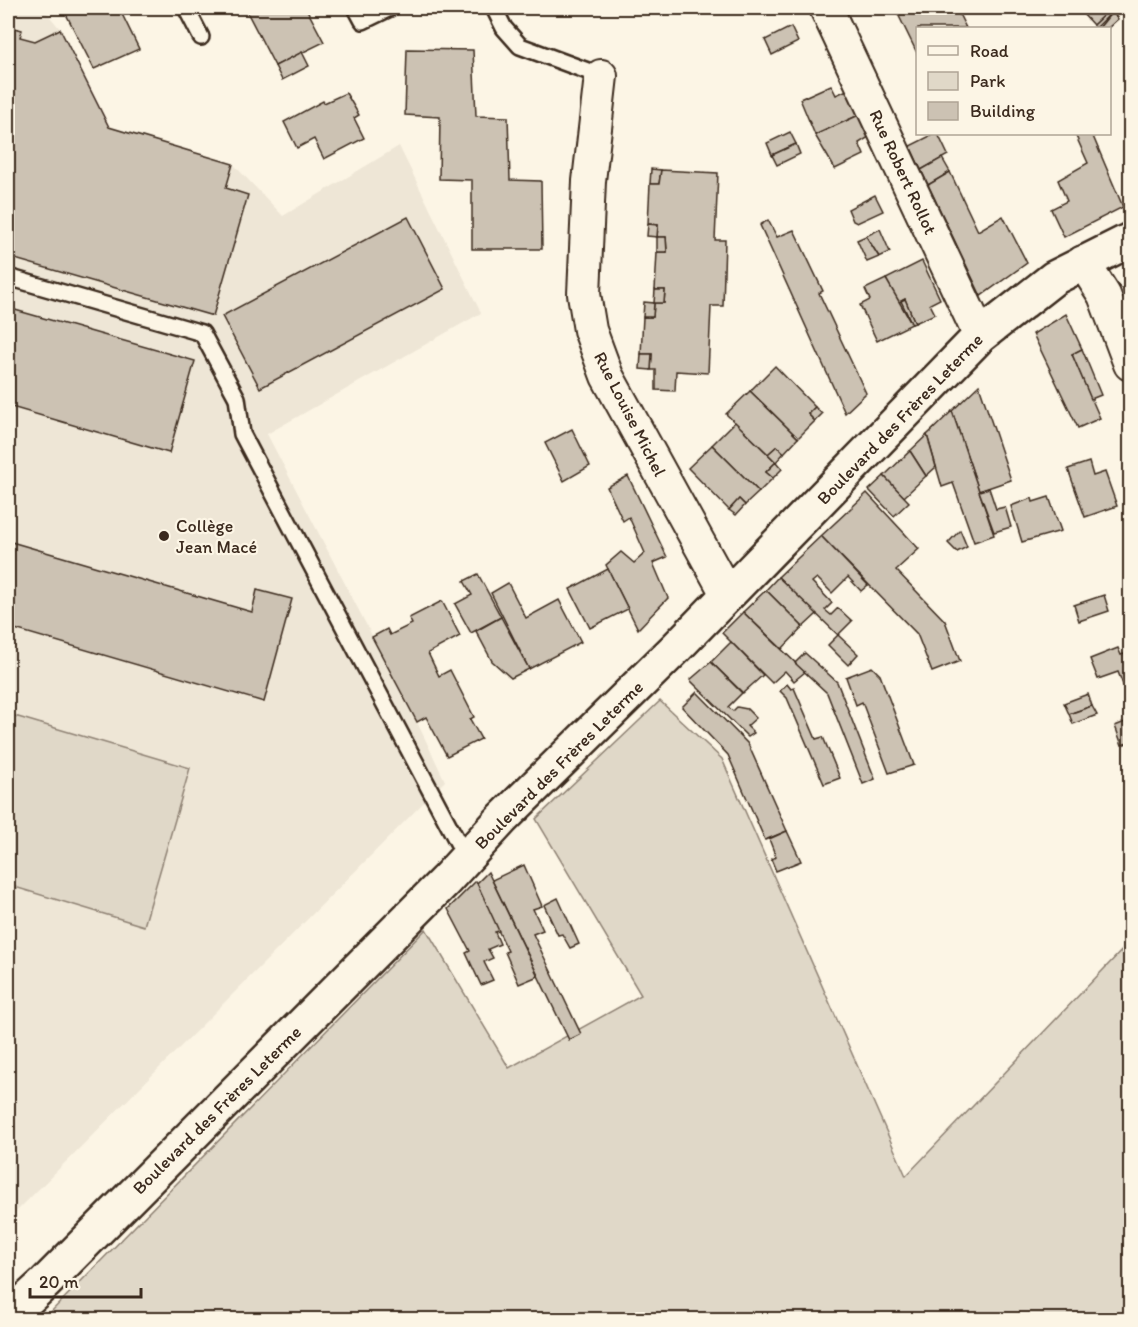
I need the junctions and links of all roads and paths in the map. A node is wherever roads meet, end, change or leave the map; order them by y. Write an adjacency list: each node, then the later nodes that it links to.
1 (186, 8): 6 (lane)
2 (357, 8): 3 (lane)
3 (390, 8)
4 (494, 8): 7 (lane)
5 (826, 8): 11 (street, Rue Robert Rollot)
6 (201, 37)
7 (601, 76): 13 (street, Rue Louise Michel)
8 (1131, 240): 9 (street, Boulevard des Frères Leterme)
9 (1083, 262): 11 (street, Boulevard des Frères Leterme); 12 (street)
10 (8, 277): 14 (lane)
11 (980, 336): 13 (street, Boulevard des Frères Leterme)
12 (1131, 364)
13 (727, 594): 14 (street, Boulevard des Frères Leterme)
14 (466, 858): 15 (street, Boulevard des Frères Leterme)
15 (8, 1317)

